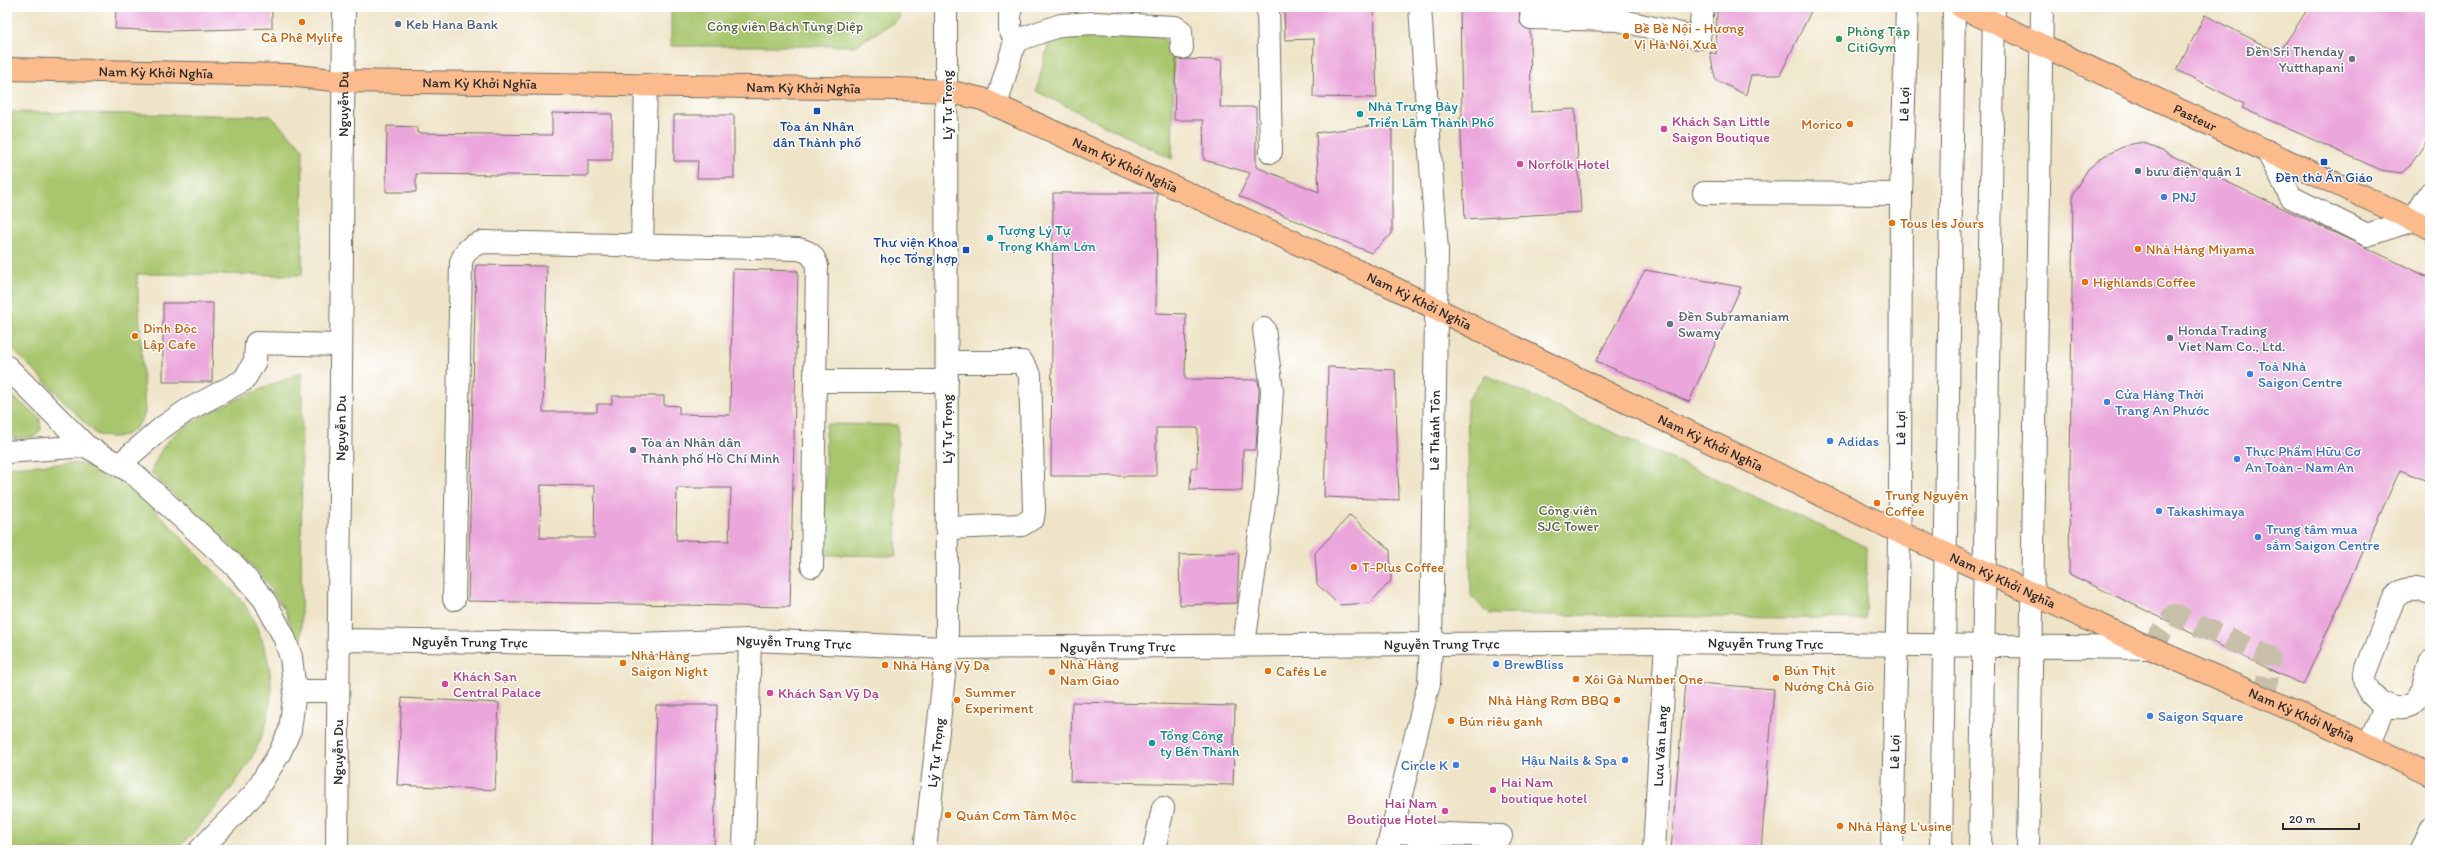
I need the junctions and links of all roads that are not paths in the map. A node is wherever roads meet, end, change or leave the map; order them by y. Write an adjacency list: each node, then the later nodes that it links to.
1 (344, 7): 17 (street, Nguyễn Du)
2 (946, 7): 19 (street, Lý Tự Trọng)
3 (1010, 7): 13 (street)
4 (1268, 7): 22 (street)
5 (1420, 7): 28 (street, Lê Thánh Tôn)
6 (1703, 7): 11 (street)
7 (1907, 7): 25 (street, Lê Lợi)
8 (1954, 7): 39 (street)
9 (1961, 7): 12 (main road, Pasteur)
10 (2042, 7): 14 (street)
11 (1531, 12)
12 (1994, 15): 14 (main road, Pasteur); 41 (street)
13 (1015, 41): 15 (street); 20 (street)
14 (2042, 45): 21 (main road, Pasteur); 42 (street)
15 (1182, 48)
16 (7, 70): 17 (main road, Nam Kỳ Khởi Nghĩa)
17 (344, 81): 18 (main road, Nam Kỳ Khởi Nghĩa); 30 (street, Nguyễn Du)
18 (646, 85): 19 (main road, Nam Kỳ Khởi Nghĩa); 27 (street)
19 (947, 91): 20 (main road, Nam Kỳ Khởi Nghĩa); 32 (street, Lý Tự Trọng)
20 (996, 106): 28 (main road, Nam Kỳ Khởi Nghĩa)
21 (2267, 151): 26 (main road, Pasteur); 26 (street)
22 (1271, 152)
23 (1704, 193): 25 (street)
24 (2430, 193): 26 (street)
25 (1901, 194): 38 (street, Lê Lợi)
26 (2422, 224)
27 (642, 245): 33 (street); 44 (street)
28 (1434, 307): 38 (main road, Nam Kỳ Khởi Nghĩa); 49 (street, Lê Thánh Tôn)
29 (1264, 329): 48 (street)
30 (341, 345): 36 (street); 45 (street, Nguyễn Du)
31 (7, 367): 34 (street)
32 (947, 371): 33 (street); 37 (street, Lý Tự Trọng); 37 (street)
33 (816, 381): 40 (street)
34 (86, 446): 35 (street); 36 (street)
35 (7, 452)
36 (120, 464): 57 (street)
37 (948, 528): 54 (street, Lý Tự Trọng)
38 (1899, 532): 39 (main road, Nam Kỳ Khởi Nghĩa); 50 (street, Lê Lợi)
39 (1946, 554): 41 (main road, Nam Kỳ Khởi Nghĩa); 51 (street)
40 (812, 566)
41 (1984, 571): 42 (main road, Nam Kỳ Khởi Nghĩa); 52 (street)
42 (2033, 593): 53 (street); 55 (main road, Nam Kỳ Khởi Nghĩa)
43 (2430, 593): 59 (street)
44 (454, 599)
45 (339, 640): 46 (street, Nguyễn Trung Trực); 58 (street, Nguyễn Du)
46 (750, 640): 54 (street, Nguyễn Trung Trực); 68 (street)
47 (1666, 642): 49 (street, Nguyễn Trung Trực); 50 (street, Nguyễn Trung Trực); 71 (street, Lưu Văn Lang)
48 (1244, 644): 49 (street, Nguyễn Trung Trực); 54 (street, Nguyễn Trung Trực)
49 (1431, 645): 65 (street, Lê Thánh Tôn)
50 (1897, 646): 51 (street, Nguyễn Trung Trực); 72 (street, Lê Lợi)
51 (1945, 646): 52 (street, Nguyễn Trung Trực); 73 (street)
52 (1984, 646): 53 (street, Nam Kỳ Khởi Nghĩa); 74 (street)
53 (2032, 646): 55 (street, Nam Kỳ Khởi Nghĩa); 75 (street)
54 (947, 648): 69 (street, Lý Tự Trọng)
55 (2150, 648): 60 (main road, Nam Kỳ Khởi Nghĩa)
56 (2430, 662): 59 (street)
57 (295, 691): 58 (street); 66 (street)
58 (338, 691): 67 (street, Nguyễn Du)
59 (2386, 704): 60 (street)
60 (2369, 745): 61 (main road, Nam Kỳ Khởi Nghĩa)
61 (2430, 775)
62 (1163, 808): 70 (street)
63 (2430, 829): 76 (street)
64 (1501, 836): 65 (street)
65 (1390, 841)
66 (200, 850)
67 (337, 850)
68 (744, 850)
69 (925, 850)
70 (1154, 850)
71 (1654, 850)
72 (1892, 850)
73 (1941, 850)
74 (1980, 850)
75 (2028, 850)
76 (2421, 850)

